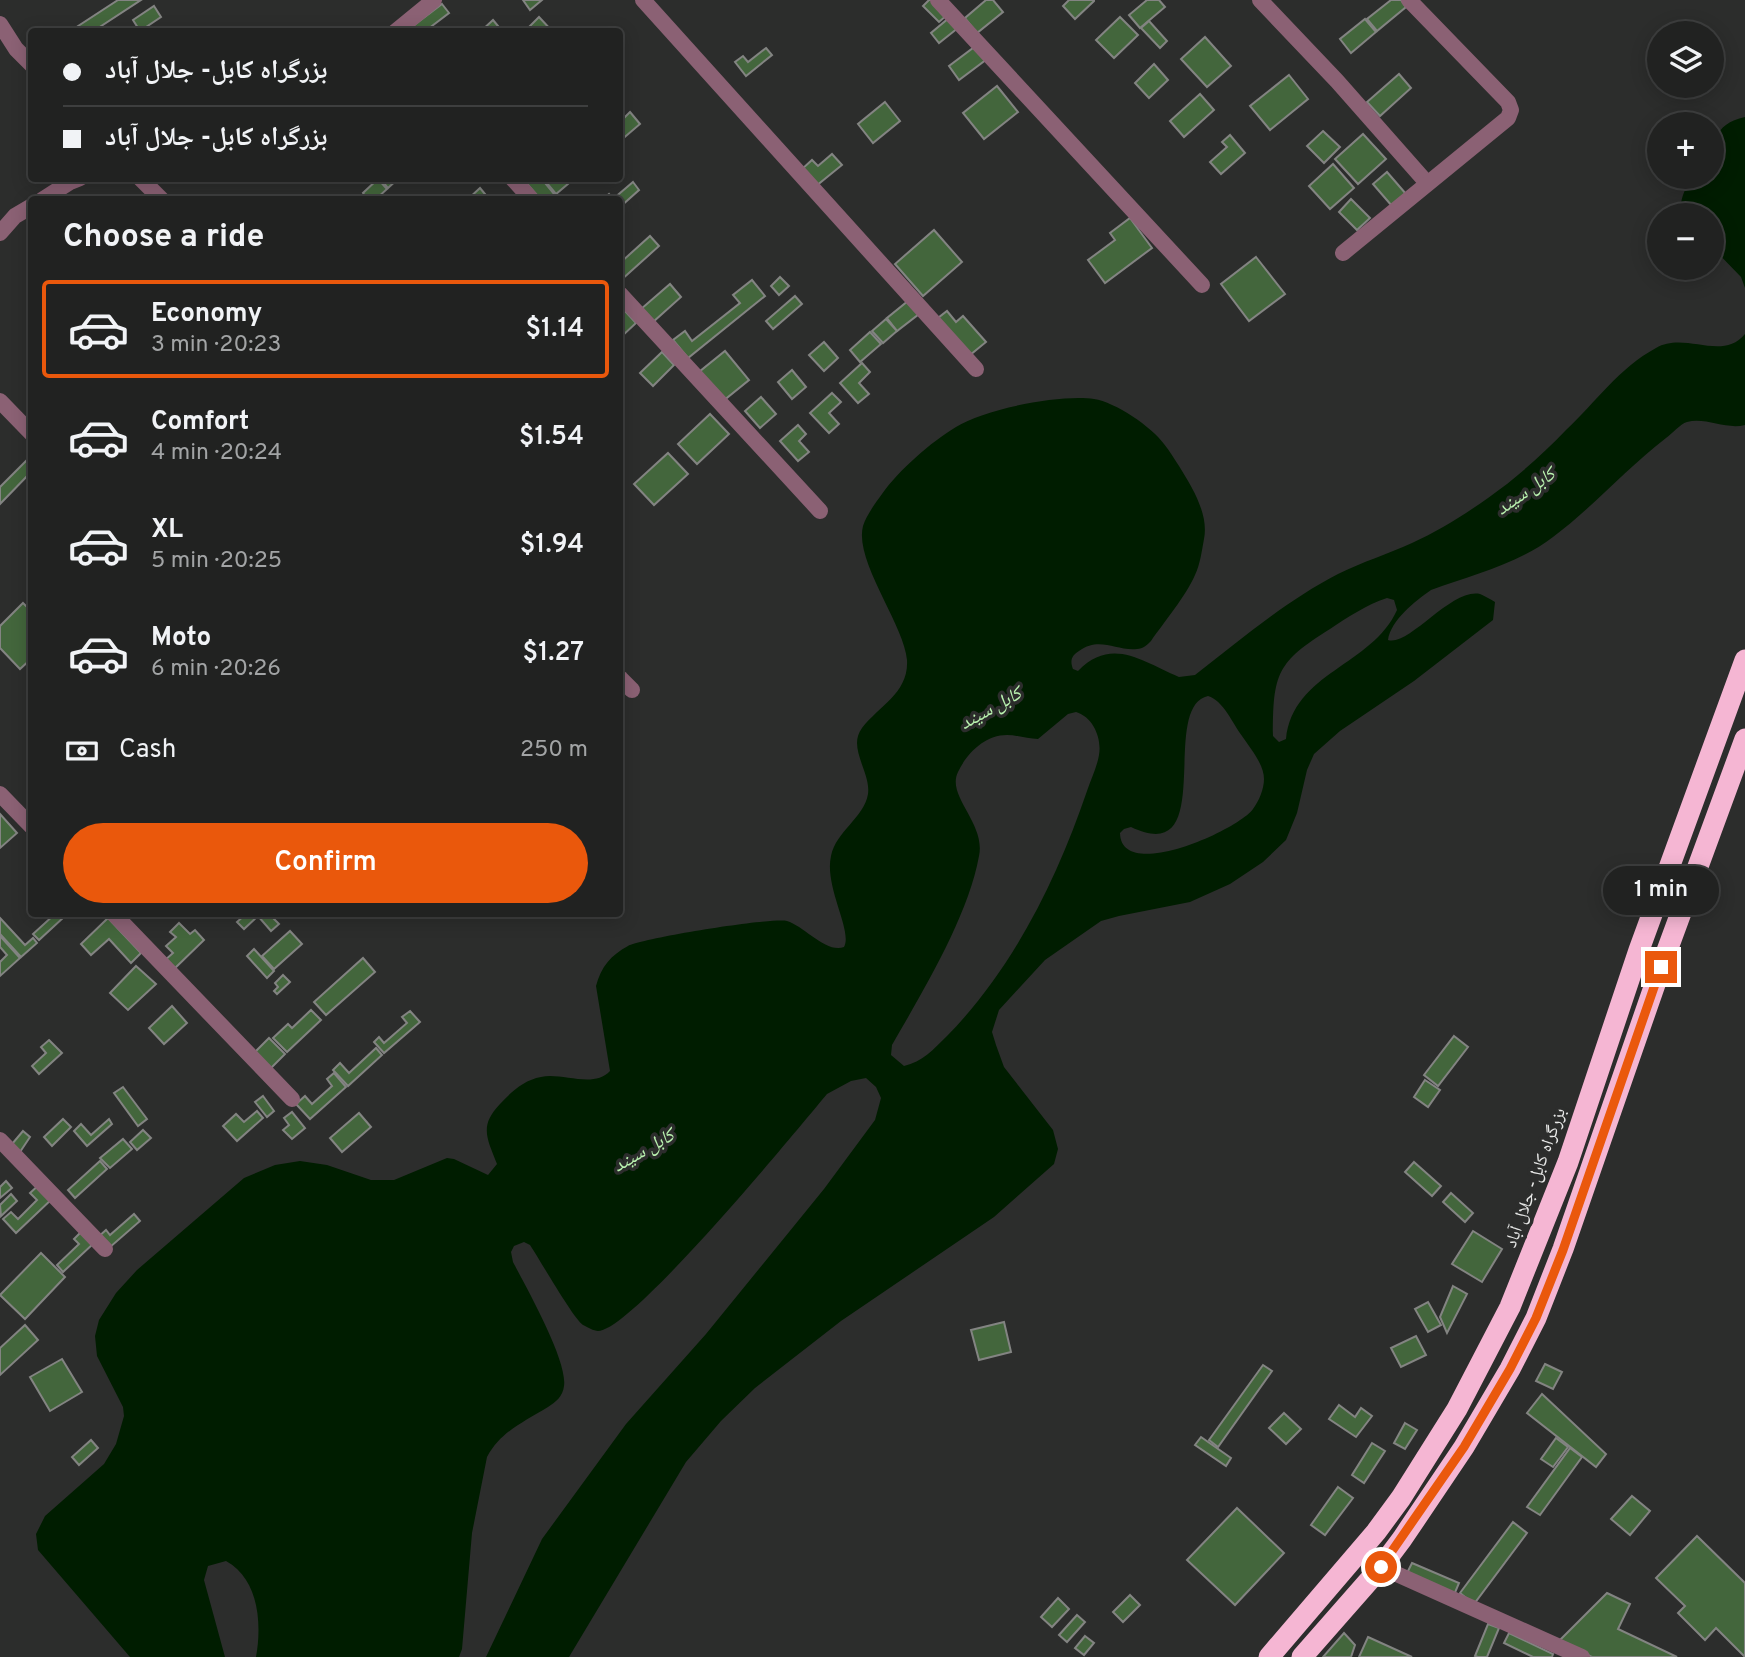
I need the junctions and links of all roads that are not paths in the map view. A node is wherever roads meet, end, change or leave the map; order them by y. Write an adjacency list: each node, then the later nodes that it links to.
1 (434, 0): 7 (street)
2 (643, 0): 21 (street)
3 (938, 0): 19 (street)
4 (1259, 0): 12 (street)
5 (1409, 0): 12 (street)
6 (0, 24): 8 (street)
7 (400, 28)
8 (28, 61)
9 (70, 182): 13 (street)
10 (145, 182): 14 (street)
11 (516, 182): 15 (street)
12 (1427, 183): 18 (street)
13 (48, 196)
14 (158, 196)
15 (528, 196)
16 (28, 208): 17 (street)
17 (0, 233)
18 (1343, 253)
19 (1202, 285)
20 (623, 297): 24 (street)
21 (976, 369)
22 (0, 401): 23 (street)
23 (28, 430)
24 (820, 511)
25 (1745, 660): 35 (highway, بزرگراه کابل- جلال آباد)
26 (623, 681): 27 (street)
27 (632, 690)
28 (1745, 739): 36 (highway)
29 (0, 794): 30 (street)
30 (28, 823)
31 (117, 917): 32 (street)
32 (292, 1098)
33 (0, 1140): 34 (street)
34 (106, 1249)
35 (1510, 1307): 36 (highway); 38 (highway, بزرگراه کابل- جلال آباد)
36 (1536, 1318): 37 (highway)
37 (1381, 1567): 39 (highway); 40 (street)
38 (1269, 1657)
39 (1302, 1657)
40 (1582, 1657)

